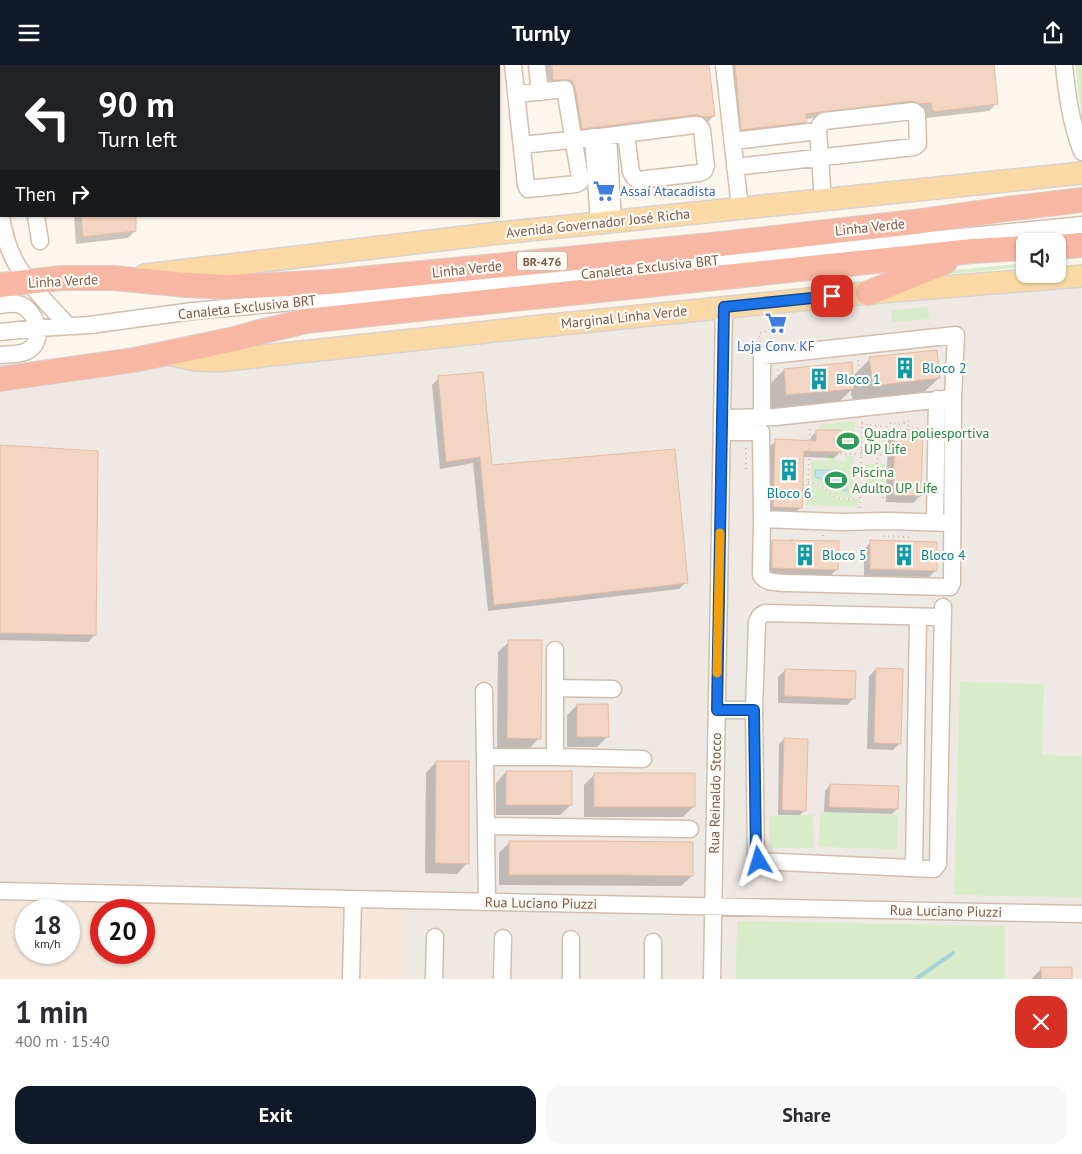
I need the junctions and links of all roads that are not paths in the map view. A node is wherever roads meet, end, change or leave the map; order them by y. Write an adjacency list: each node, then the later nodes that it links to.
1 (513, 65): 6 (street)
2 (537, 65): 5 (street)
3 (724, 65): 11 (street)
4 (1064, 65): 13 (street)
5 (540, 92): 6 (street); 10 (street)
6 (516, 94): 12 (street)
7 (818, 131): 11 (street); 14 (street); 14 (street)
8 (626, 134): 8 (street); 9 (street)
9 (600, 137): 10 (street); 22 (street)
10 (573, 139): 12 (street); 12 (street)
11 (732, 141): 15 (street)
12 (522, 145)
13 (1082, 152)
14 (820, 157): 15 (street); 17 (street)
15 (735, 167): 19 (street)
16 (1082, 173): 17 (main road, Avenida Governador José Richa)
17 (823, 199): 19 (main road, Avenida Governador José Richa)
18 (1082, 200): 31 (highway, Linha Verde / BR-476)
19 (740, 208): 22 (main road, Avenida Governador José Richa)
20 (1, 217): 32 (street)
21 (36, 217): 25 (street)
22 (606, 223): 23 (main road, Avenida Governador José Richa)
23 (489, 225): 31 (main road, Avenida Governador José Richa)
24 (1082, 225): 37 (street, Canaleta Exclusiva BRT)
25 (40, 241)
26 (1082, 245): 27 (highway)
27 (1066, 246)
28 (1016, 249): 29 (highway)
29 (973, 251): 34 (highway); 40 (highway)
30 (1082, 276): 34 (main road, Marginal Linha Verde)
31 (114, 279): 32 (highway, Linha Verde / BR-476)
32 (29, 282): 33 (highway, Linha Verde / BR-476); 37 (street)
33 (0, 285)
34 (868, 293): 36 (main road, Marginal Linha Verde)
35 (0, 305): 38 (street)
36 (724, 307): 40 (main road, Marginal Linha Verde); 45 (street, Rua Reinaldo Stocco)
37 (68, 326): 38 (street, Canaleta Exclusiva BRT)
38 (38, 328): 39 (street, Canaleta Exclusiva BRT); 41 (street)
39 (0, 332)
40 (168, 354): 42 (highway)
41 (0, 355)
42 (0, 379)
43 (945, 399): 44 (street); 44 (street); 47 (street); 48 (street)
44 (762, 418): 45 (street)
45 (722, 425): 46 (street); 54 (street, Rua Reinaldo Stocco)
46 (762, 519): 47 (street); 48 (street)
47 (935, 522): 48 (street)
48 (952, 523)
49 (918, 617): 55 (street); 61 (street); 61 (street)
50 (555, 650): 51 (street)
51 (555, 688): 52 (street); 57 (street)
52 (613, 689)
53 (484, 691): 56 (street)
54 (717, 710): 55 (street); 65 (street, Rua Reinaldo Stocco)
55 (754, 710): 61 (street)
56 (485, 757): 57 (street); 59 (street)
57 (555, 757): 58 (street)
58 (643, 759)
59 (486, 826): 60 (street); 64 (street)
60 (690, 829)
61 (914, 867)
62 (0, 891): 63 (street, Rua Luciano Piuzzi)
63 (352, 899): 64 (street, Rua Luciano Piuzzi); 71 (street)
64 (487, 902): 65 (street, Rua Luciano Piuzzi)
65 (713, 907): 66 (street, Rua Luciano Piuzzi); 76 (street, Rua Reinaldo Stocco)
66 (1082, 914)
67 (435, 937): 72 (street)
68 (503, 938): 73 (street)
69 (571, 939): 74 (street)
70 (653, 942): 75 (street)
71 (351, 979)
72 (434, 979)
73 (502, 979)
74 (571, 979)
75 (652, 979)
76 (712, 979)

